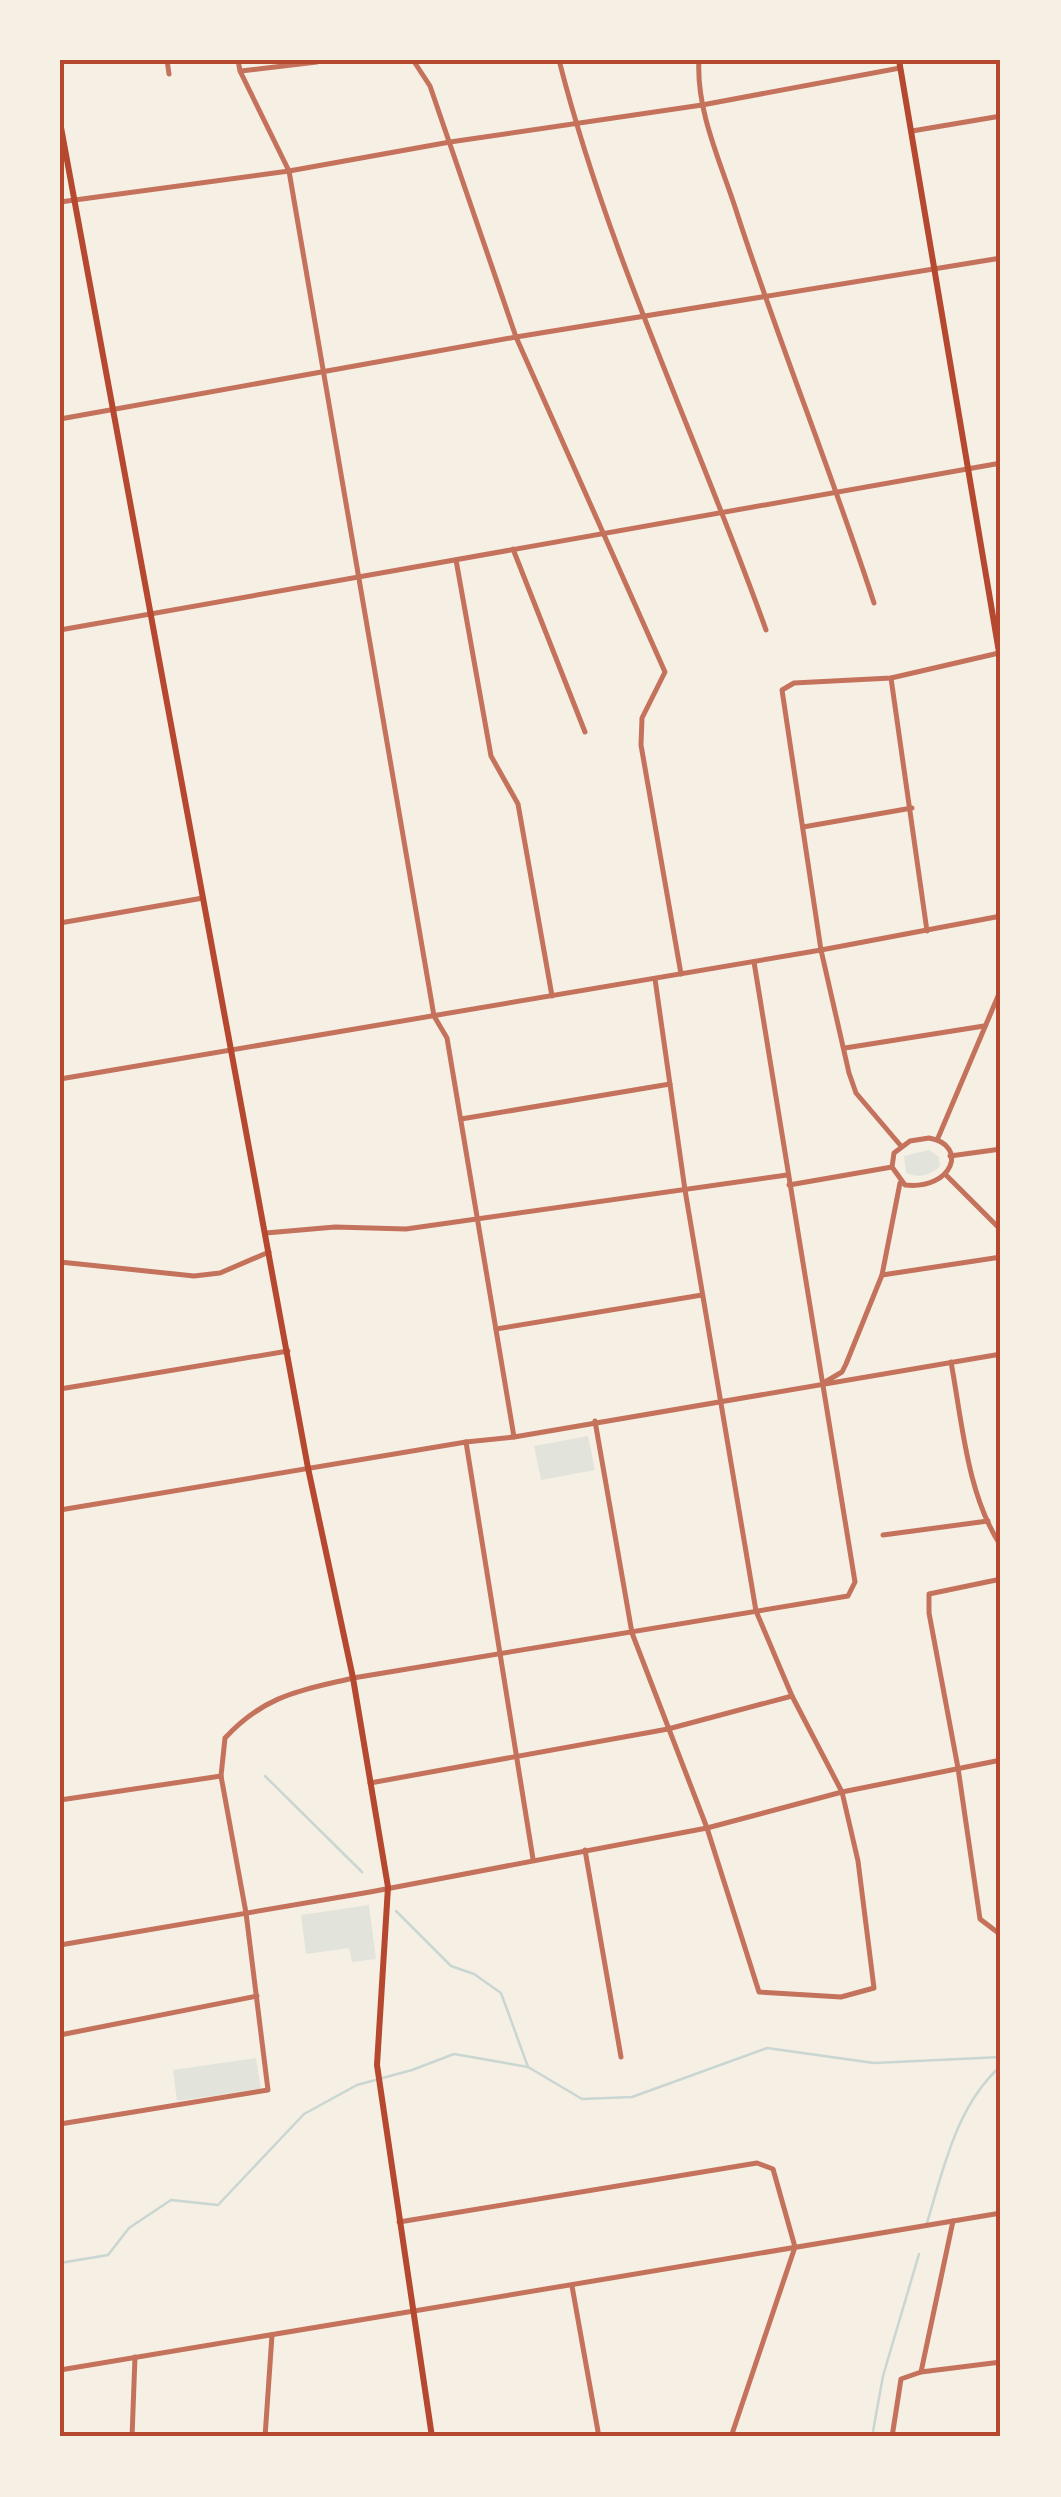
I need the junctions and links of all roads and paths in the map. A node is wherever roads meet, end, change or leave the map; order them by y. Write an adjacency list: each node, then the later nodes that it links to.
1 (167, 60): 9 (street)
2 (238, 60): 8 (street)
3 (413, 60): 15 (street)
4 (558, 60): 13 (street)
5 (699, 60): 10 (street)
6 (317, 62): 8 (street)
7 (899, 64): 10 (street); 14 (main road)
8 (240, 71): 16 (street)
9 (169, 74)
10 (702, 105): 13 (street); 21 (street)
11 (1001, 116): 14 (street)
12 (60, 122): 17 (main road)
13 (575, 125): 15 (street); 22 (street)
14 (912, 130): 20 (main road)
15 (450, 142): 16 (street); 23 (street)
16 (289, 171): 17 (street); 24 (street)
17 (73, 200): 18 (street); 25 (main road)
18 (60, 202)
19 (1001, 258): 20 (street)
20 (935, 271): 21 (street); 28 (main road)
21 (764, 297): 22 (street); 29 (street)
22 (642, 318): 23 (street); 30 (street)
23 (516, 337): 24 (street); 31 (street)
24 (324, 374): 25 (street); 34 (street)
25 (113, 410): 26 (street); 36 (main road)
26 (60, 419)
27 (1001, 462): 28 (street)
28 (968, 468): 29 (street); 39 (main road)
29 (838, 493): 30 (street); 35 (street)
30 (724, 512): 31 (street); 38 (street)
31 (602, 531): 32 (street); 51 (street)
32 (513, 549): 33 (street); 42 (street)
33 (456, 560): 34 (street); 54 (street)
34 (360, 579): 36 (street); 55 (street)
35 (874, 604)
36 (151, 614): 37 (street); 45 (main road)
37 (60, 630)
38 (766, 630)
39 (1000, 653): 40 (main road); 41 (street)
40 (1001, 664)
41 (890, 678): 43 (street); 44 (street)
42 (585, 732)
43 (912, 808): 44 (street); 48 (street)
44 (803, 827): 49 (street)
45 (203, 898): 47 (street); 58 (main road)
46 (1001, 916): 48 (street)
47 (60, 923)
48 (927, 932): 49 (street)
49 (821, 950): 50 (street); 57 (street)
50 (754, 962): 51 (street); 67 (street)
51 (682, 974): 52 (street)
52 (655, 979): 54 (street); 60 (street)
53 (1001, 989): 56 (street)
54 (552, 996): 55 (street)
55 (434, 1016): 58 (street); 61 (street)
56 (984, 1026): 57 (street); 62 (street)
57 (845, 1048): 63 (street)
58 (233, 1050): 59 (street); 74 (main road)
59 (60, 1079)
60 (670, 1084): 61 (street); 71 (street)
61 (461, 1118): 72 (street)
62 (938, 1139): 63 (street); 65 (street)
63 (901, 1146): 66 (street)
64 (1001, 1149): 65 (street)
65 (950, 1156): 68 (street)
66 (892, 1166): 69 (street); 70 (street)
67 (787, 1175): 70 (street); 71 (street)
68 (946, 1175): 69 (street); 73 (street)
69 (900, 1182): 78 (street)
70 (789, 1185): 84 (street)
71 (685, 1190): 72 (street); 79 (street)
72 (478, 1220): 74 (street); 80 (street)
73 (1001, 1230)
74 (266, 1233): 75 (main road)
75 (269, 1252): 77 (street); 81 (main road)
76 (1001, 1257): 78 (street)
77 (60, 1262)
78 (882, 1274): 84 (street)
79 (702, 1296): 80 (street); 86 (street)
80 (496, 1329): 88 (street)
81 (288, 1350): 85 (street); 90 (main road)
82 (1001, 1354): 83 (street)
83 (950, 1362): 84 (street); 92 (street)
84 (825, 1382): 86 (street); 96 (street)
85 (60, 1388)
86 (719, 1401): 87 (street); 96 (street)
87 (596, 1422): 88 (street); 97 (street)
88 (514, 1437): 89 (street)
89 (466, 1442): 90 (street); 98 (street)
90 (308, 1468): 91 (street); 99 (main road)
91 (60, 1510)
92 (988, 1522): 93 (street); 94 (street)
93 (883, 1535)
94 (1001, 1546)
95 (1001, 1579): 104 (street)
96 (756, 1611): 97 (street); 100 (street)
97 (632, 1632): 98 (street); 101 (street)
98 (498, 1653): 99 (street); 102 (street)
99 (353, 1678): 105 (street); 106 (main road)
100 (792, 1696): 101 (street); 107 (street)
101 (668, 1730): 102 (street); 109 (street)
102 (516, 1759): 106 (street); 111 (street)
103 (1001, 1760): 104 (street)
104 (958, 1768): 107 (street); 114 (street)
105 (221, 1776): 108 (street); 113 (street)
106 (370, 1782): 112 (main road)
107 (842, 1792): 109 (street); 109 (street)
108 (60, 1800)
109 (707, 1828): 110 (street)
110 (586, 1850): 111 (street); 118 (street)
111 (533, 1859): 112 (street)
112 (388, 1888): 113 (street); 122 (main road)
113 (246, 1913): 115 (street); 116 (street)
114 (1001, 1935)
115 (60, 1945)
116 (257, 1996): 117 (street); 119 (street)
117 (60, 2035)
118 (621, 2057)
119 (60, 2124)
120 (1001, 2214): 121 (street)
121 (953, 2221): 123 (street); 130 (street)
122 (399, 2222): 123 (street); 125 (main road)
123 (795, 2247): 124 (street); 135 (street)
124 (572, 2286): 125 (street); 134 (street)
125 (411, 2312): 126 (street); 133 (main road)
126 (272, 2335): 127 (street); 132 (street)
127 (135, 2357): 129 (street); 131 (street)
128 (1001, 2362): 130 (street)
129 (60, 2370)
130 (921, 2372): 136 (street)
131 (132, 2437)
132 (265, 2437)
133 (432, 2437)
134 (599, 2437)
135 (732, 2437)
136 (892, 2437)

